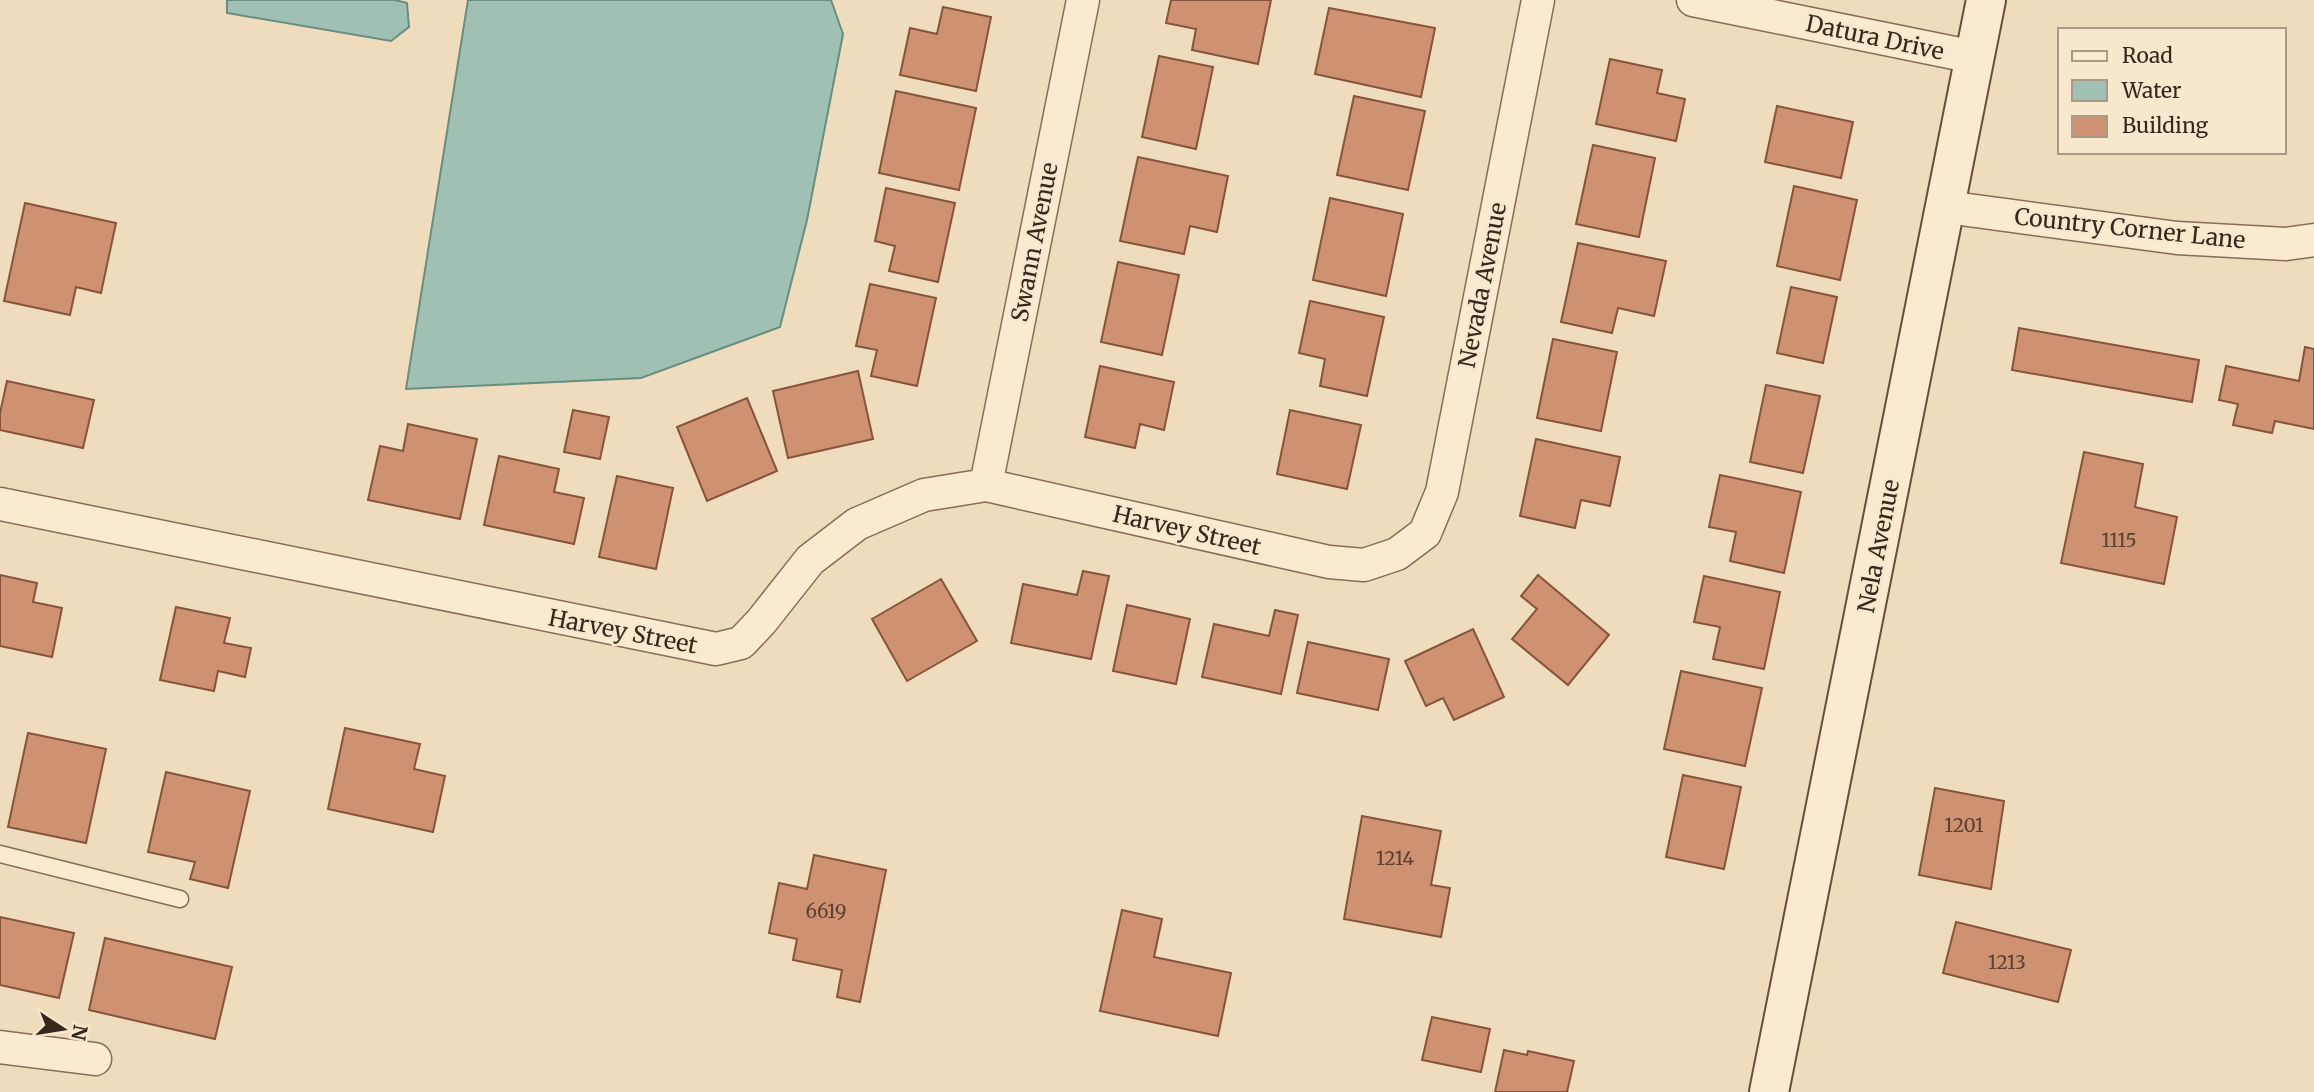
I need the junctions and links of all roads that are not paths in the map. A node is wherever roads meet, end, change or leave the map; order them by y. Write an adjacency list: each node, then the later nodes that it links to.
1 (1083, 0): 8 (street, Swann Avenue)
2 (1538, 0): 10 (street, Nevada Avenue)
3 (1693, 0): 5 (street, Datura Drive)
4 (1986, 0): 5 (street, Nela Avenue)
5 (1974, 57): 6 (street, Nela Avenue)
6 (1946, 207): 7 (street, Country Corner Lane); 15 (street, Nela Avenue)
7 (2314, 240)
8 (986, 485): 9 (street, Harvey Street); 10 (street, Harvey Street)
9 (0, 504)
10 (1397, 554)
11 (0, 854): 12 (lane)
12 (180, 898)
13 (0, 1047): 14 (street)
14 (94, 1059)
15 (1769, 1092)

